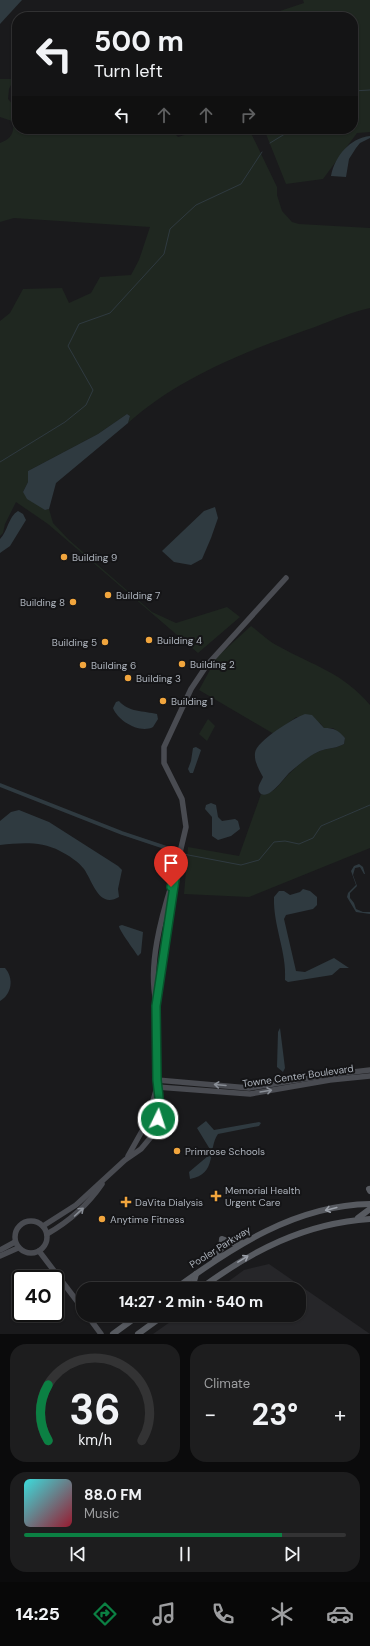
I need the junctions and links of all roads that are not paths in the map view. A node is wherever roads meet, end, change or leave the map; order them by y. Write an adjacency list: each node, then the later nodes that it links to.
1 (286, 578): 4 (street)
2 (370, 1070): 4 (street, Towne Center Boulevard, one-way to 4)
3 (370, 1076): 5 (street, Towne Center Boulevard, one-way to 3)
4 (157, 1080): 5 (street)
5 (157, 1087): 6 (street); 6 (street)
6 (125, 1160): 7 (street)
7 (107, 1178): 12 (street); 14 (street, one-way to 7)
8 (370, 1204): 13 (main road, Pooler Parkway, one-way to 13)
9 (370, 1209): 11 (main road)
10 (370, 1219): 11 (main road)
11 (355, 1220): 22 (main road, one-way to 11)
12 (43, 1226): 14 (street); 15 (street)
13 (262, 1233): 20 (main road, Pooler Parkway); 20 (main road)
14 (47, 1234): 18 (street)
15 (15, 1242): 16 (street); 17 (street)
16 (18, 1248): 18 (street); 19 (street)
17 (0, 1250)
18 (39, 1251): 25 (street)
19 (0, 1256)
20 (211, 1263): 21 (main road, Pooler Parkway)
21 (196, 1274): 23 (main road, Pooler Parkway); 24 (main road)
22 (211, 1281)
23 (185, 1282)
24 (194, 1282)
25 (76, 1300)
26 (92, 1322): 29 (street)
27 (129, 1322): 30 (main road)
28 (154, 1322): 31 (main road)
29 (100, 1334)
30 (113, 1334)
31 (138, 1334)

